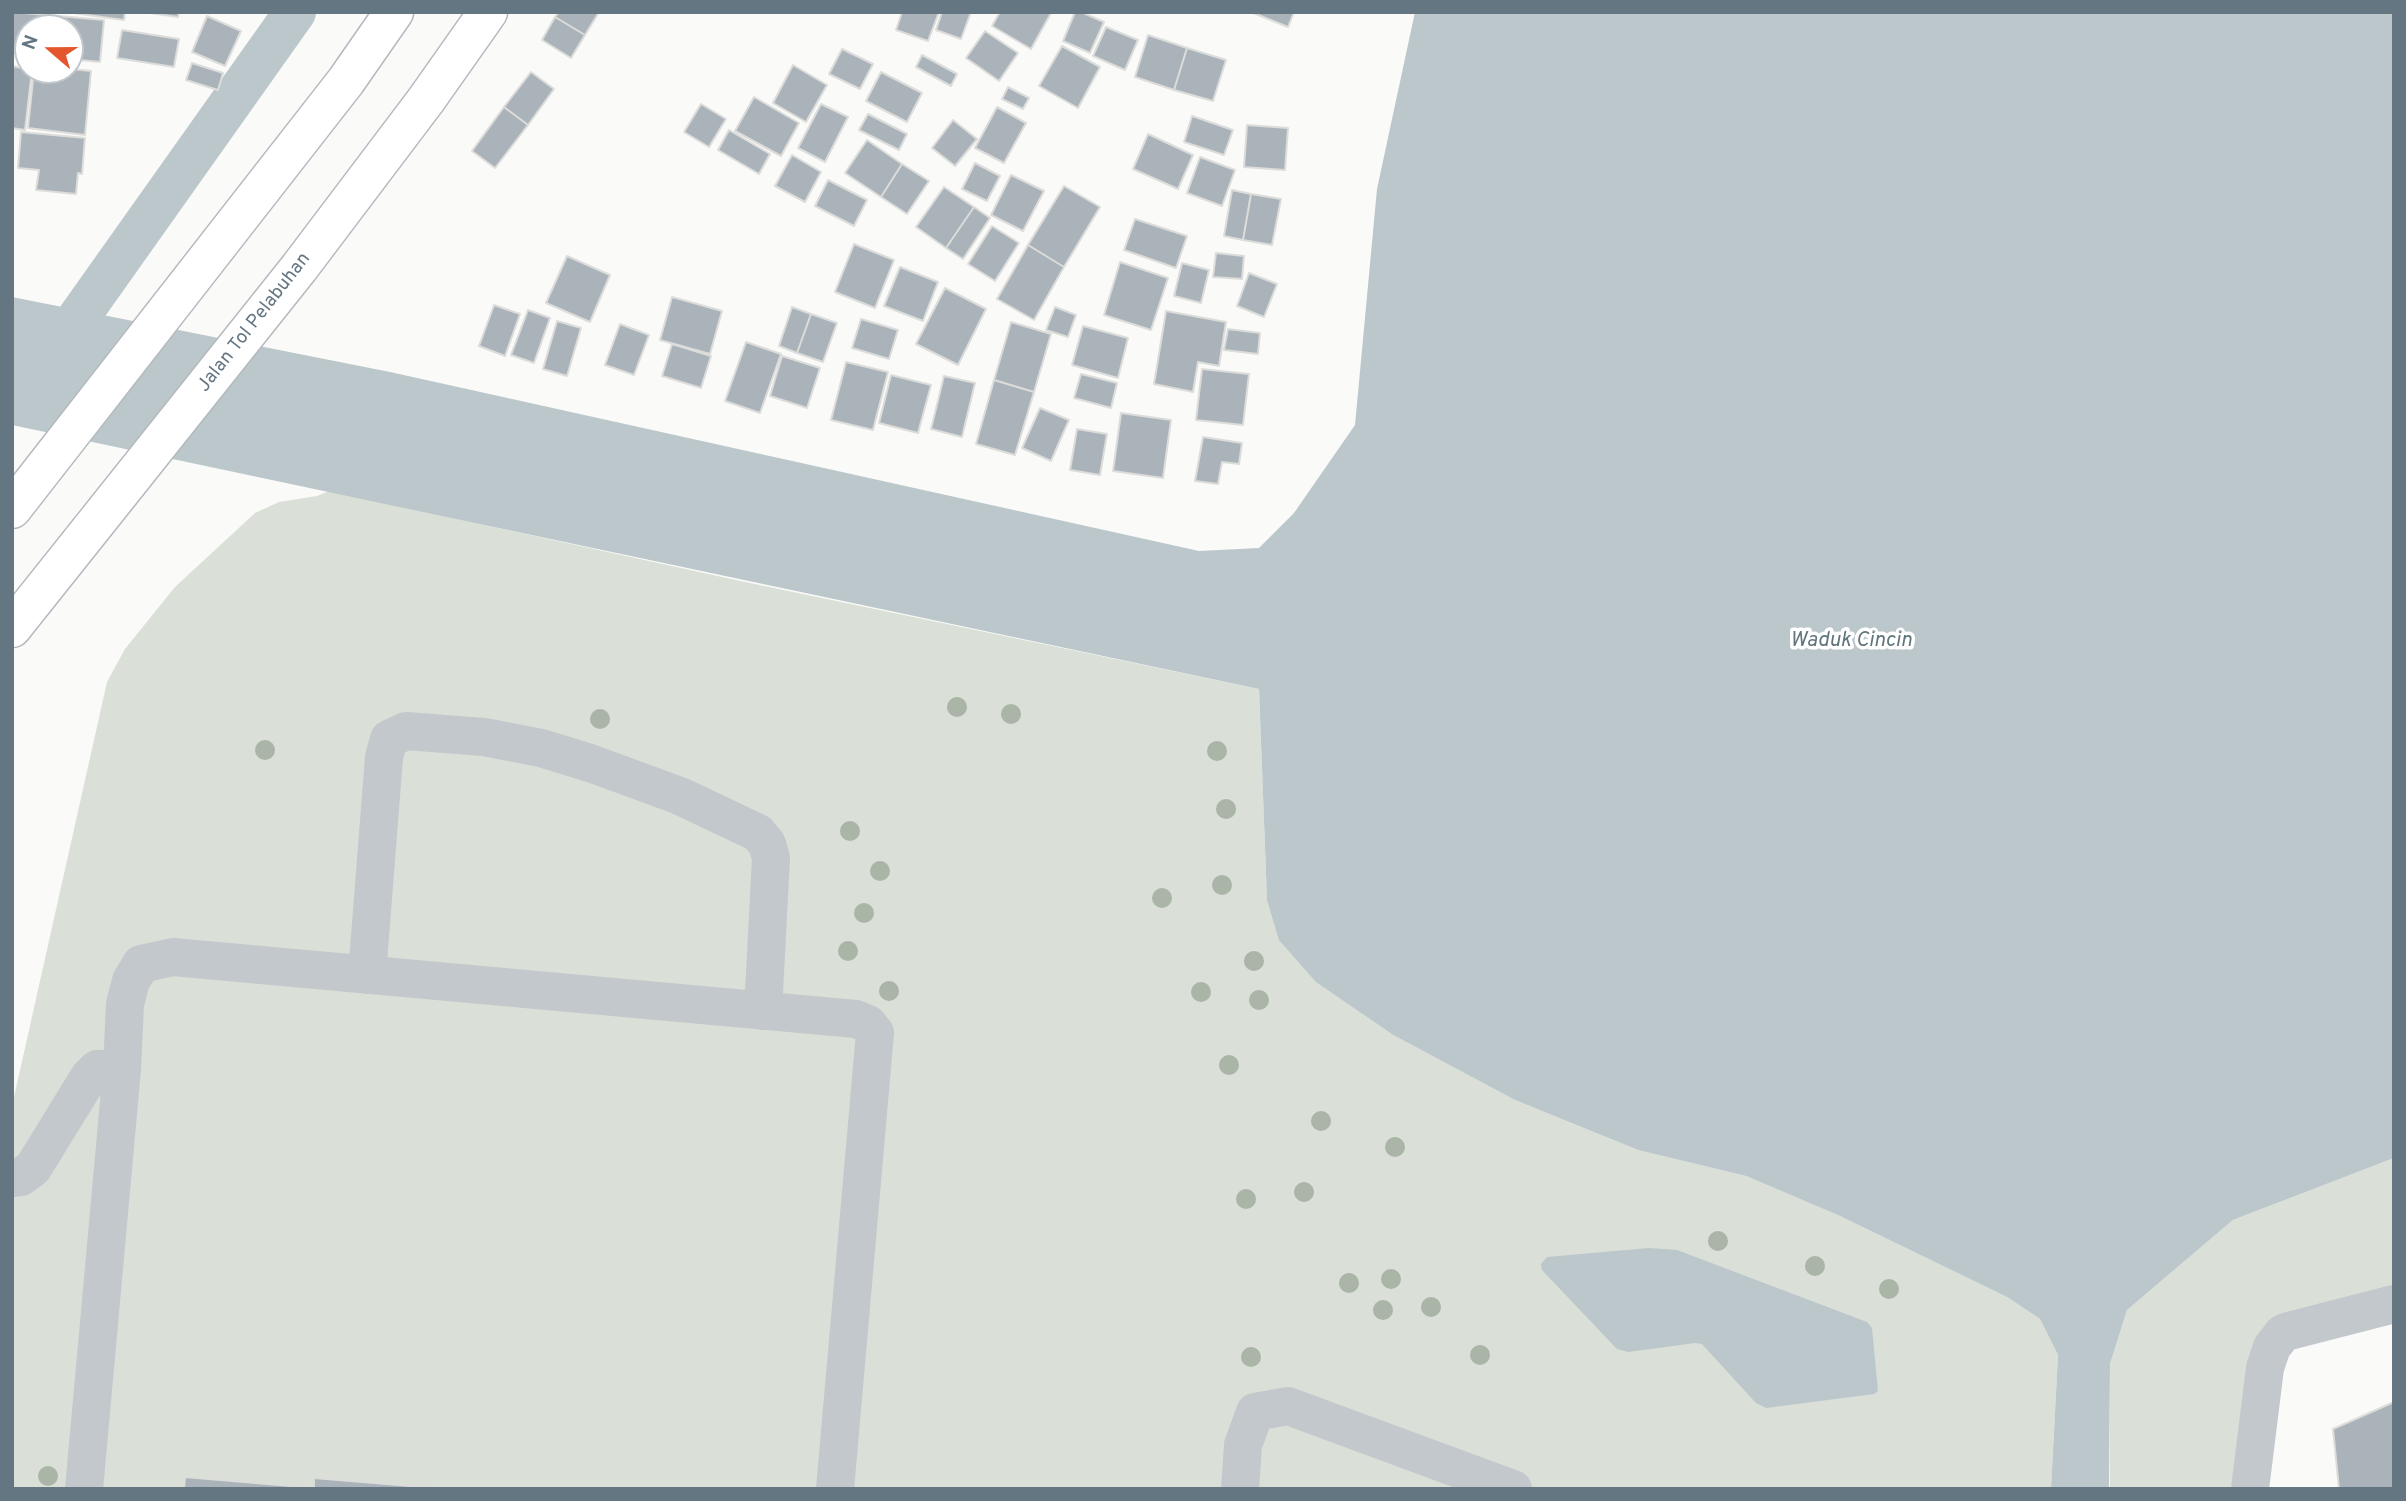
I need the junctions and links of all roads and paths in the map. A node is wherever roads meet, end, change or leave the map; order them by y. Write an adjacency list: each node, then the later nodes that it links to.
1 (394, 12): 3 (highway)
2 (488, 12): 4 (highway, Jalan Tol Pelabuhan)
3 (12, 509)
4 (12, 628)
5 (367, 975): 6 (street); 6 (street); 7 (street)
6 (763, 1011): 11 (street)
7 (122, 1069): 8 (street); 10 (street)
8 (12, 1178)
9 (2394, 1304): 14 (street)
10 (84, 1489)
11 (835, 1489)
12 (1240, 1489): 13 (street)
13 (1513, 1489)
14 (2250, 1489)

